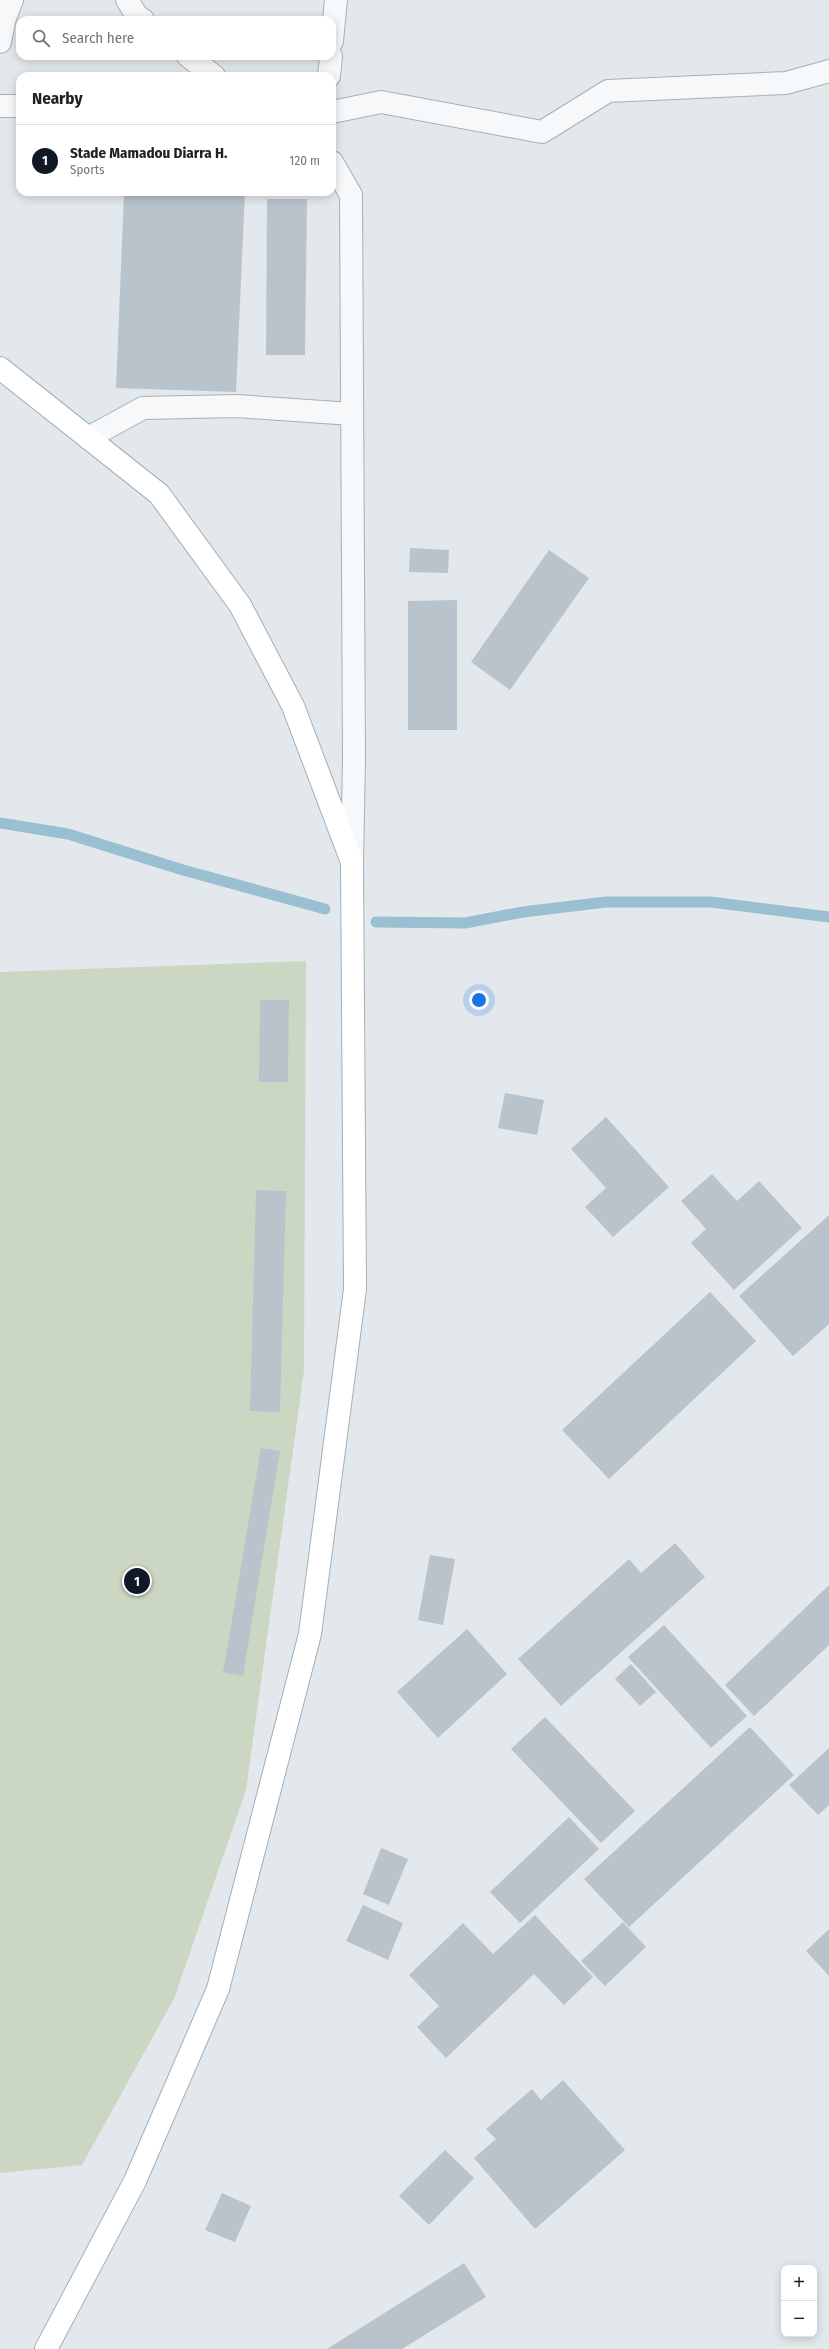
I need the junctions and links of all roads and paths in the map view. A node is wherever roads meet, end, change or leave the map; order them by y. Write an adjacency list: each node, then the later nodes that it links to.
1 (12, 0): 6 (street)
2 (127, 0): 4 (street)
3 (336, 0): 5 (street)
4 (137, 16)
5 (334, 16)
6 (0, 42)
7 (193, 60): 10 (street)
8 (331, 60): 11 (street)
9 (829, 71): 14 (street)
10 (209, 72)
11 (329, 72)
12 (0, 106): 13 (street)
13 (16, 106)
14 (336, 111)
15 (336, 169): 17 (street)
16 (0, 368): 18 (main road)
17 (352, 414): 18 (street); 19 (street)
18 (88, 438): 19 (main road)
19 (352, 862): 20 (main road)
20 (46, 2349)

